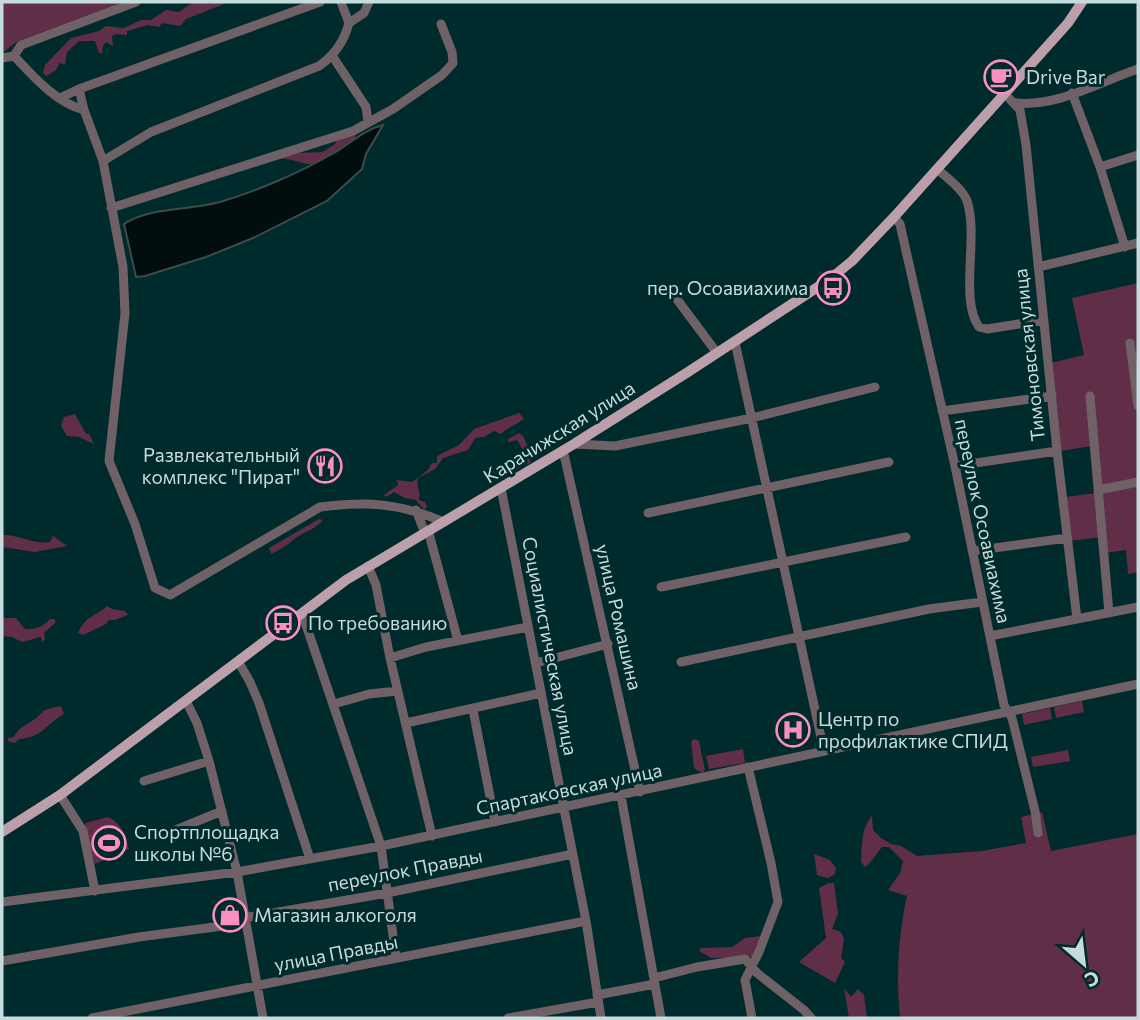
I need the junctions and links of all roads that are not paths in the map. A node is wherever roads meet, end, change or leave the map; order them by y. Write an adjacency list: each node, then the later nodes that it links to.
1 (136, 2): 8 (street)
2 (320, 2): 12 (street)
3 (341, 2): 6 (street)
4 (369, 2): 6 (street)
5 (1082, 4): 13 (main road, Карачижская улица)
6 (349, 23): 9 (street)
7 (441, 24): 18 (street)
8 (14, 56): 10 (street); 15 (street)
9 (333, 57): 18 (street); 20 (street)
10 (2, 58)
11 (1138, 69): 14 (street)
12 (79, 89): 15 (street); 17 (street)
13 (1004, 93): 16 (street); 22 (main road, Карачижская улица)
14 (1072, 93): 16 (street); 21 (street)
15 (62, 97): 17 (street)
16 (1016, 103): 27 (street, Тимоновская улица)
17 (84, 110): 20 (street)
18 (368, 122): 23 (street)
19 (1138, 155): 21 (street)
20 (103, 161): 23 (street)
21 (1100, 167): 26 (street)
22 (937, 169): 24 (main road, Карачижская улица); 29 (street)
23 (111, 208): 48 (street)
24 (894, 218): 30 (main road, Карачижская улица); 37 (street, переулок Осоавиахима)
25 (1138, 243): 26 (street)
26 (1125, 247): 27 (street)
27 (1038, 267): 29 (street, Тимоновская улица)
28 (676, 298): 32 (street)
29 (1044, 320): 34 (street, Тимоновская улица)
30 (735, 342): 32 (main road, Карачижская улица); 38 (street)
31 (1130, 343): 36 (street)
32 (717, 353): 39 (main road, Карачижская улица)
33 (875, 387): 38 (street)
34 (1052, 396): 37 (street); 41 (street, Тимоновская улица)
35 (1090, 396): 47 (street)
36 (1138, 406)
37 (942, 411): 43 (street, переулок Осоавиахима)
38 (752, 418): 39 (street); 46 (street)
39 (573, 444): 40 (main road, Карачижская улица)
40 (563, 450): 45 (main road, Карачижская улица); 67 (street, улица Ромашина)
41 (1057, 451): 43 (street); 53 (street, Тимоновская улица)
42 (889, 462): 46 (street)
43 (956, 466): 54 (street, переулок Осоавиахима)
44 (1138, 482): 47 (street)
45 (501, 488): 50 (main road, Карачижская улица); 63 (street, Социалистическая улица)
46 (767, 489): 49 (street); 55 (street)
47 (1098, 490): 60 (street)
48 (416, 510): 50 (street); 51 (street)
49 (648, 513)
50 (444, 522): 51 (main road, Карачижская улица)
51 (427, 531): 56 (main road, Карачижская улица); 66 (street)
52 (906, 537): 55 (street)
53 (1067, 538): 54 (street); 62 (street, Тимоновская улица)
54 (972, 551): 58 (street, переулок Осоавиахима)
55 (782, 562): 57 (street); 65 (street)
56 (369, 566): 61 (main road, Карачижская улица); 68 (street)
57 (661, 586)
58 (982, 602): 64 (street, переулок Осоавиахима); 65 (street)
59 (1138, 607): 60 (street)
60 (1109, 613): 62 (street)
61 (300, 614): 69 (main road, Карачижская улица); 76 (street)
62 (1077, 620): 64 (street)
63 (528, 627): 66 (street); 71 (street, Социалистическая улица)
64 (990, 636): 78 (street, переулок Осоавиахима)
65 (798, 638): 70 (street); 80 (street)
66 (458, 641): 68 (street)
67 (608, 644): 71 (street); 84 (street, улица Ромашина)
68 (390, 658): 73 (street)
69 (237, 661): 75 (main road, Карачижская улица); 96 (street)
70 (681, 662)
71 (536, 663): 74 (street, Социалистическая улица)
72 (1138, 684): 78 (street, Спартаковская улица)
73 (398, 691): 76 (street); 79 (street)
74 (541, 693): 77 (street); 87 (street, Социалистическая улица)
75 (186, 701): 81 (street); 85 (main road, Карачижская улица)
76 (334, 704): 94 (street)
77 (473, 710): 79 (street); 89 (street)
78 (1008, 713): 80 (street, Спартаковская улица); 91 (street, переулок Осоавиахима)
79 (406, 723): 93 (street)
80 (824, 751): 82 (street, Спартаковская улица)
81 (209, 761): 83 (street); 88 (street)
82 (748, 768): 84 (street, Спартаковская улица); 105 (street)
83 (144, 781)
84 (640, 792): 86 (street, Спартаковская улица)
85 (60, 795): 90 (main road, Карачижская улица); 98 (street)
86 (621, 796): 87 (street, Спартаковская улица); 106 (street)
87 (564, 807): 89 (street, Спартаковская улица); 95 (street, Социалистическая улица)
88 (222, 811): 92 (street); 97 (street)
89 (495, 822): 93 (street, Спартаковская улица)
90 (2, 832)
91 (1038, 833)
92 (166, 834)
93 (432, 836): 94 (street, Спартаковская улица)
94 (381, 846): 96 (street, Спартаковская улица); 99 (street)
95 (573, 854): 99 (street, переулок Правды); 102 (street, Социалистическая улица)
96 (310, 859): 97 (street, Спартаковская улица)
97 (237, 872): 98 (street, Спартаковская улица); 101 (street)
98 (95, 891): 100 (street, Спартаковская улица)
99 (387, 893): 101 (street, переулок Правды); 103 (street)
100 (2, 902)
101 (244, 920): 104 (street, переулок Правды); 107 (street)
102 (586, 921): 103 (street, улица Правды); 108 (street, Социалистическая улица)
103 (397, 958): 107 (street, улица Правды)
104 (2, 961)
105 (752, 966): 106 (street); 114 (street); 115 (street)
106 (655, 981): 108 (street); 113 (street)
107 (256, 986): 109 (street, улица Правды); 110 (street)
108 (598, 999): 111 (street); 112 (street, Социалистическая улица)
109 (92, 1018)
110 (263, 1018)
111 (508, 1018)
112 (601, 1018)
113 (662, 1018)
114 (752, 1018)
115 (811, 1018)

